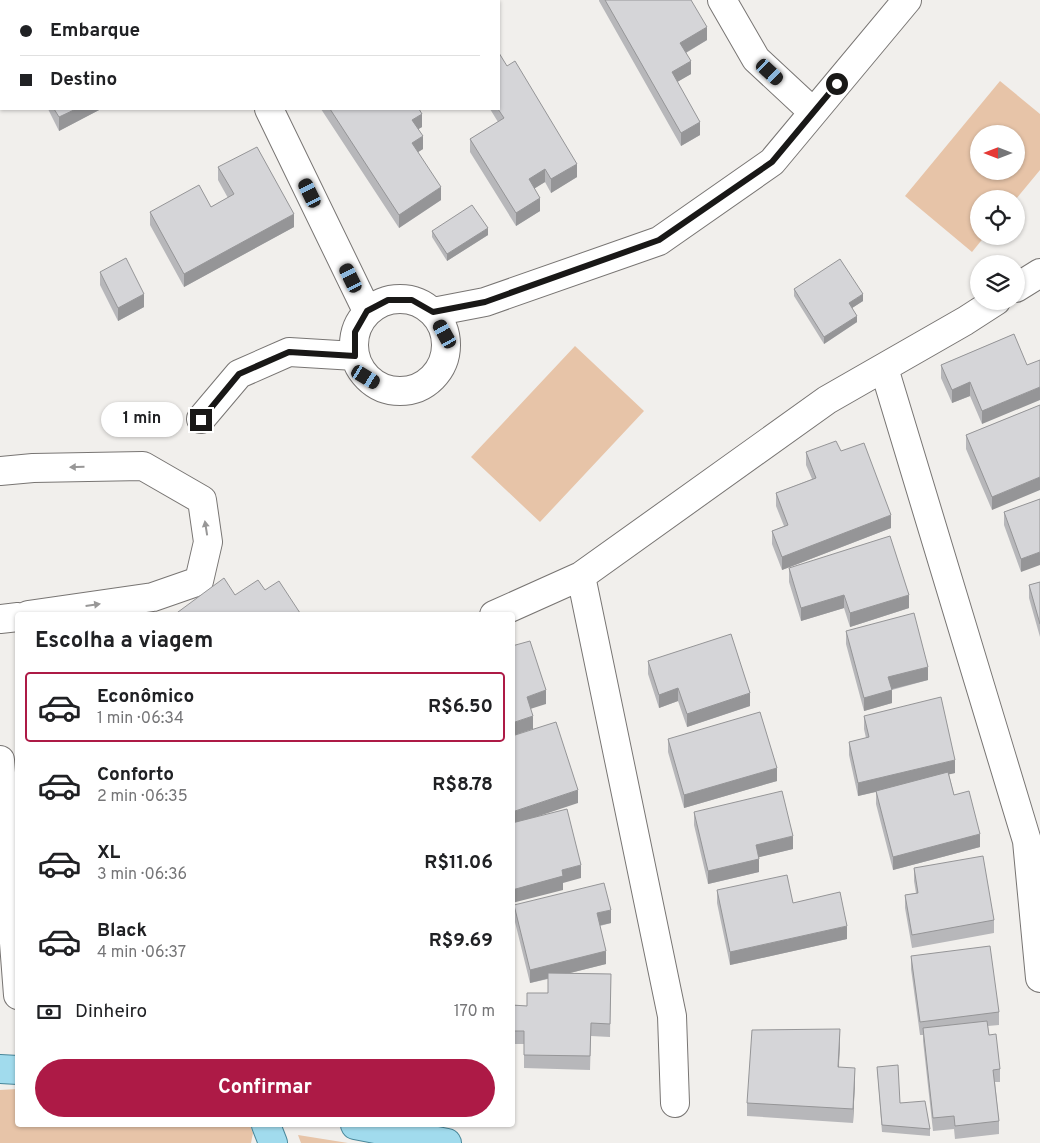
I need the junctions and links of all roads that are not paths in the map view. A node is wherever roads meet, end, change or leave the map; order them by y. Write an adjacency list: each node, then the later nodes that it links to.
1 (722, 0): 4 (street)
2 (908, 0): 4 (street)
3 (269, 110): 8 (street)
4 (813, 112): 9 (street)
5 (1040, 273): 6 (street)
6 (1025, 282)
7 (981, 310): 11 (street)
8 (367, 311): 9 (street); 10 (street)
9 (433, 312): 10 (street)
10 (355, 356): 12 (street)
11 (884, 368): 14 (street); 21 (street)
12 (201, 420)
13 (0, 471): 15 (street, one-way to 13)
14 (581, 576): 16 (street); 24 (street)
15 (48, 612)
16 (501, 612)
17 (15, 617): 18 (street)
18 (0, 619)
19 (0, 760): 20 (street)
20 (15, 956)
21 (1040, 978)
22 (0, 1069): 23 (main road)
23 (15, 1070)
24 (675, 1103)
25 (267, 1127): 27 (main road)
26 (365, 1127): 28 (main road)
27 (273, 1143)
28 (447, 1143)

